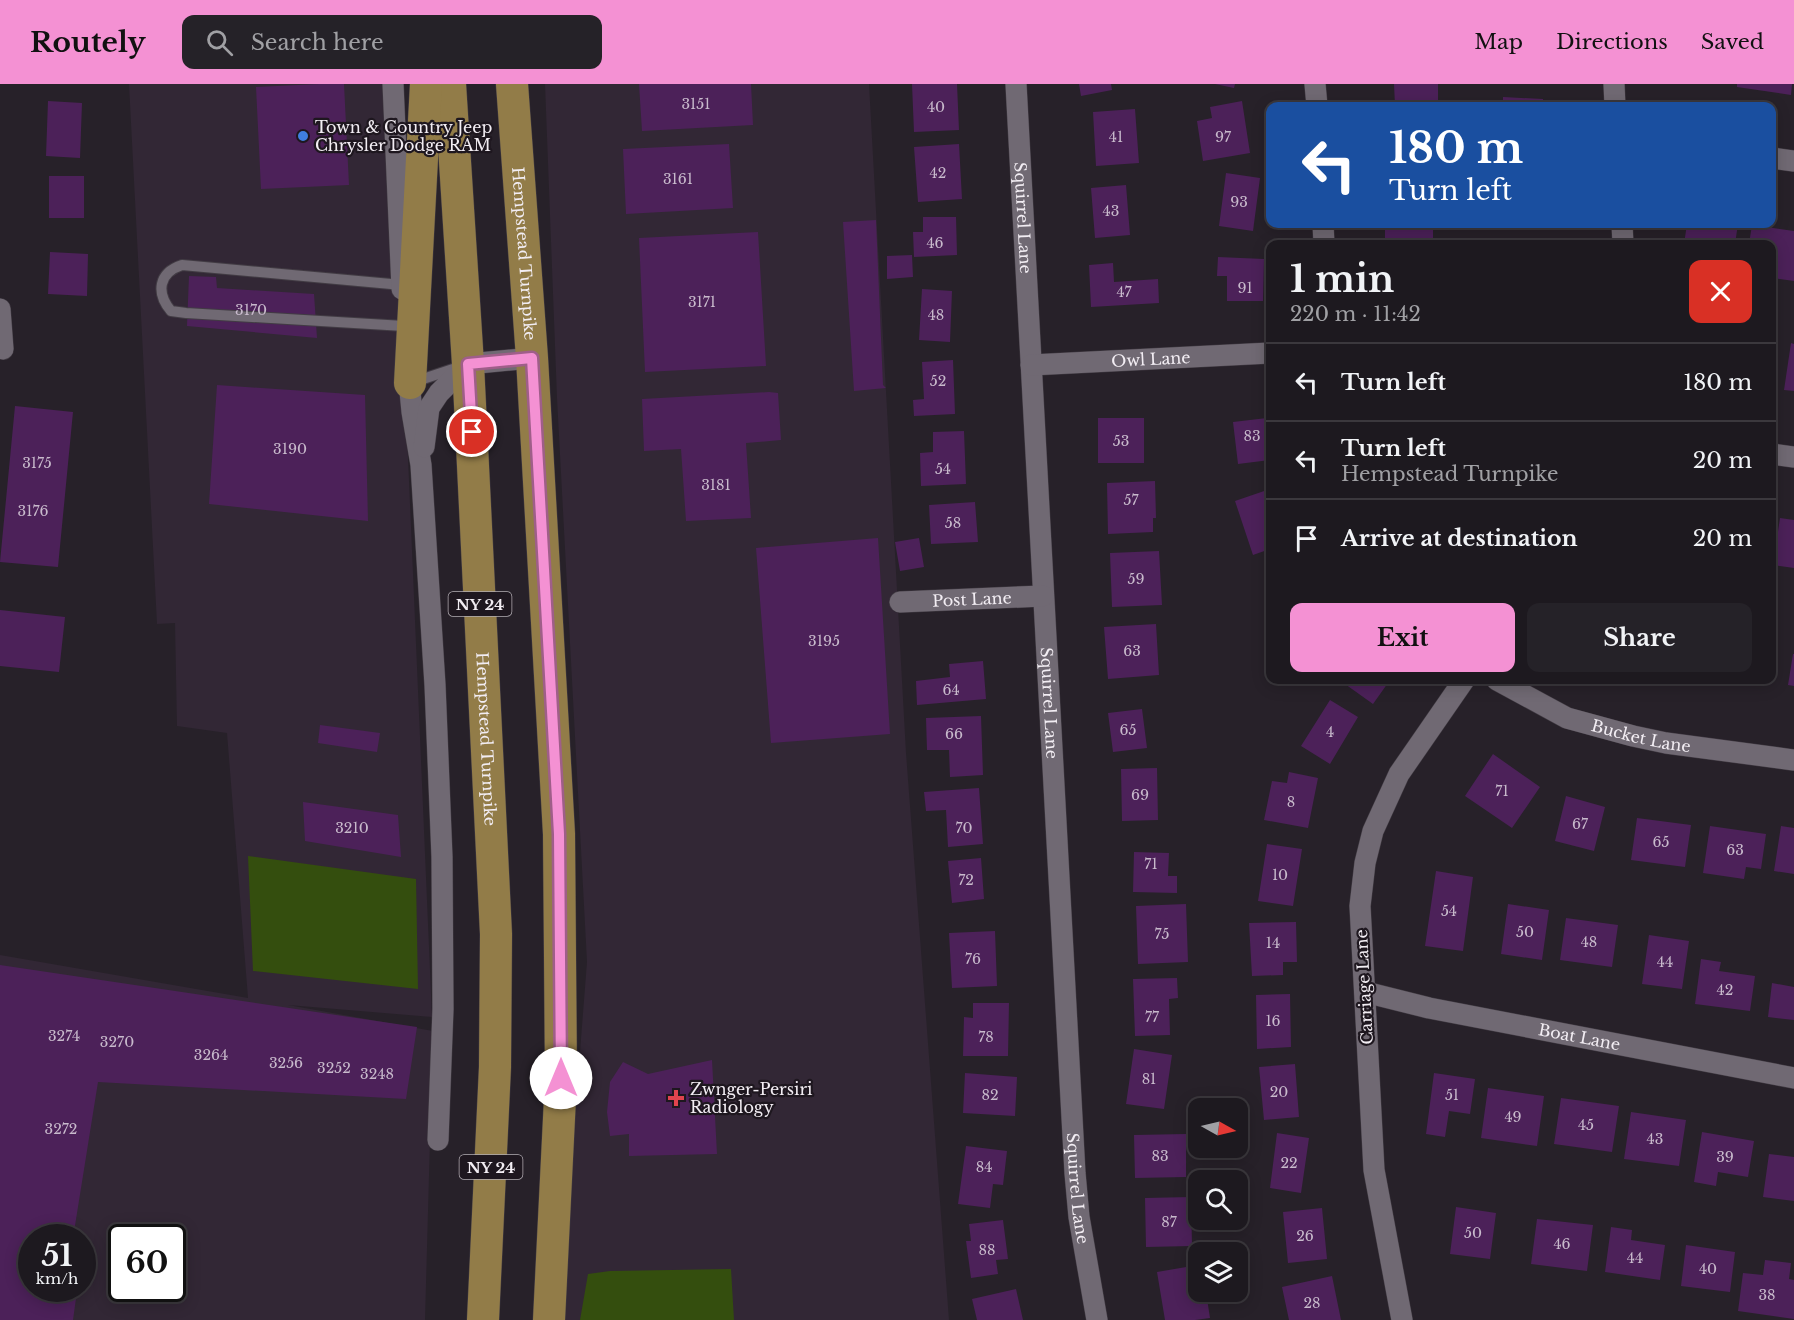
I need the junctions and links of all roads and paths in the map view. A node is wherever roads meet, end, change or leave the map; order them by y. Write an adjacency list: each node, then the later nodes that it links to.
1 (393, 84): 12 (street)
2 (426, 84): 20 (main road)
3 (450, 84): 18 (main road, Hempstead Turnpike / NY 24)
4 (512, 84): 17 (main road, Hempstead Turnpike)
5 (1016, 84): 19 (street, Squirrel Lane)
6 (1315, 84): 8 (street)
7 (1614, 84): 9 (street)
8 (1317, 102)
9 (1615, 102)
10 (1776, 159): 11 (street)
11 (1794, 161)
12 (402, 285): 14 (street); 14 (lane)
13 (0, 309): 15 (street)
14 (404, 326): 20 (street)
15 (3, 349)
16 (1266, 353): 19 (street, Owl Lane)
17 (532, 358): 18 (street); 33 (main road, Hempstead Turnpike)
18 (468, 364): 20 (lane); 23 (street); 32 (main road, Hempstead Turnpike / NY 24)
19 (1031, 365): 24 (street, Squirrel Lane)
20 (410, 383): 23 (street)
21 (1776, 455): 22 (street)
22 (1794, 457)
23 (421, 465): 31 (street)
24 (1043, 596): 25 (street, Post Lane); 34 (street, Squirrel Lane)
25 (900, 602)
26 (1461, 684): 29 (street, Carriage Lane)
27 (1504, 684): 28 (street, Bucket Lane)
28 (1794, 760)
29 (1365, 992): 30 (street, Boat Lane); 35 (street, Carriage Lane)
30 (1794, 1078)
31 (438, 1140)
32 (483, 1320)
33 (549, 1320)
34 (1097, 1320)
35 (1402, 1320)

